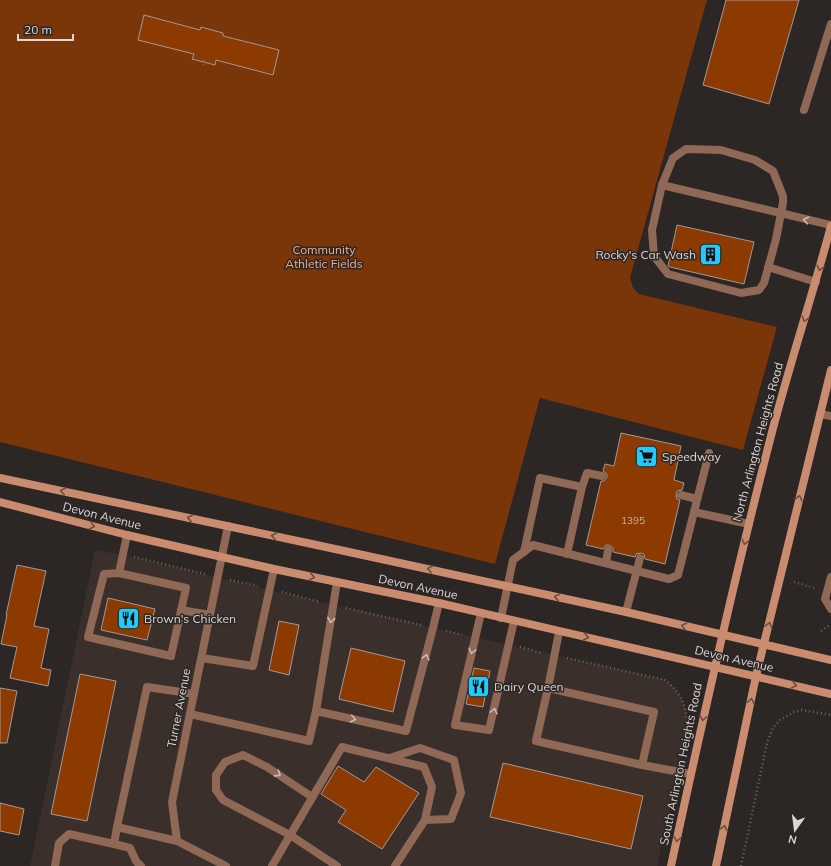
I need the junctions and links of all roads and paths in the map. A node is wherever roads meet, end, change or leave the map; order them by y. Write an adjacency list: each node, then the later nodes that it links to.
1 (831, 24): 4 (street)
2 (205, 59): 3 (path)
3 (203, 65)
4 (804, 110)
5 (662, 185): 6 (street); 6 (street); 8 (street)
6 (780, 214): 7 (street, one-way to 6); 8 (street)
7 (831, 226): 9 (main road, North Arlington Heights Road, one-way to 9)
8 (768, 267): 9 (street)
9 (816, 282): 21 (main road, North Arlington Heights Road, one-way to 21)
10 (831, 370): 11 (main road)
11 (820, 414): 12 (street); 50 (main road, one-way to 11)
12 (831, 416)
13 (709, 453): 18 (street)
14 (602, 476): 16 (street)
15 (0, 478): 22 (main road, Devon Avenue, one-way to 15)
16 (582, 487): 25 (street); 26 (street)
17 (681, 495): 18 (street)
18 (697, 499): 20 (street)
19 (0, 502): 23 (main road, Devon Avenue, one-way to 23)
20 (694, 512): 21 (street); 31 (street)
21 (749, 524): 49 (main road, North Arlington Heights Road, one-way to 49)
22 (228, 526): 27 (street, Turner Avenue); 36 (main road, Devon Avenue, one-way to 22)
23 (127, 535): 27 (main road, Devon Avenue); 32 (street)
24 (608, 550): 29 (street)
25 (524, 552): 26 (street); 36 (street)
26 (567, 554): 29 (street)
27 (222, 557): 30 (main road, Devon Avenue); 43 (street, Turner Avenue)
28 (640, 558): 31 (street)
29 (606, 563): 31 (street)
30 (274, 569): 34 (main road, Devon Avenue, one-way to 34); 51 (street)
31 (636, 571): 41 (street)
32 (119, 573): 40 (street); 40 (street)
33 (831, 577): 39 (street)
34 (337, 582): 38 (main road, Devon Avenue); 58 (street, one-way to 58)
35 (794, 582): 37 (path)
36 (507, 586): 41 (main road, Devon Avenue, one-way to 36); 44 (street)
37 (814, 588)
38 (438, 604): 42 (main road, Devon Avenue); 58 (street, one-way to 38)
39 (831, 608)
40 (181, 610): 43 (street)
41 (626, 612): 49 (main road, Devon Avenue, one-way to 41)
42 (481, 613): 44 (main road, Devon Avenue); 45 (street, one-way to 45)
43 (210, 615): 51 (street, Turner Avenue)
44 (501, 618): 45 (main road, Devon Avenue)
45 (514, 621): 48 (main road, Devon Avenue)
46 (831, 624): 47 (path)
47 (821, 630)
48 (559, 632): 53 (main road, Devon Avenue, one-way to 53); 55 (street)
49 (722, 635): 50 (main road, Devon Avenue); 53 (main road, North Arlington Heights Road)
50 (764, 644): 52 (main road, Devon Avenue); 54 (main road)
51 (202, 658): 56 (street, Turner Avenue)
52 (831, 660)
53 (714, 666): 54 (main road, Devon Avenue); 65 (main road, South Arlington Heights Road, one-way to 65)
54 (756, 676): 57 (main road, Devon Avenue, one-way to 57); 79 (main road, one-way to 54)
55 (548, 688): 64 (street); 64 (street)
56 (194, 694): 59 (street, Turner Avenue); 68 (street)
57 (831, 694)
58 (316, 711): 59 (street)
59 (190, 714): 70 (street, Turner Avenue)
60 (831, 715): 62 (path)
61 (769, 726): 62 (path)
62 (773, 728): 80 (path)
63 (389, 758): 66 (street); 67 (street); 67 (street)
64 (642, 765): 65 (street)
65 (691, 774): 78 (main road, South Arlington Heights Road, one-way to 78)
66 (312, 797): 69 (street); 69 (street, one-way to 66)
67 (425, 820): 77 (street)
68 (117, 827): 70 (street); 71 (street)
69 (290, 835): 75 (street); 76 (street)
70 (177, 841): 74 (street)
71 (114, 844): 72 (street); 73 (street)
72 (55, 866)
73 (141, 866)
74 (226, 866)
75 (272, 866)
76 (337, 866)
77 (395, 866)
78 (671, 866)
79 (716, 866)
80 (741, 866)

